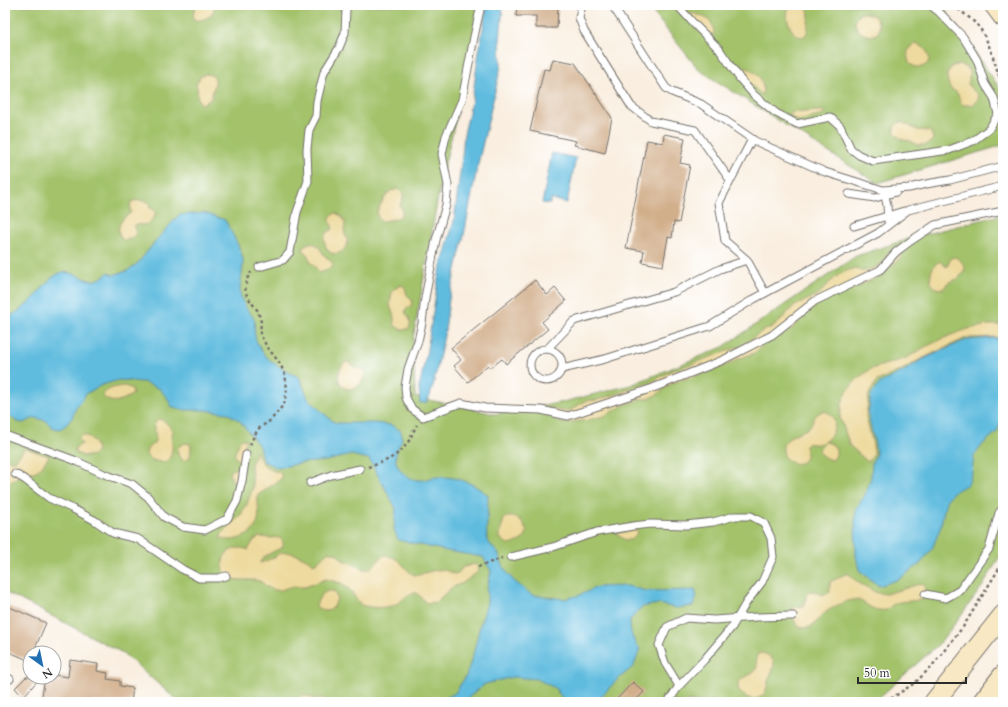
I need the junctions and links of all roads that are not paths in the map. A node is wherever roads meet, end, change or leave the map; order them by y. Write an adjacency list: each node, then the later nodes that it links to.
1 (481, 5): 16 (lane)
2 (582, 5): 11 (lane)
3 (612, 5): 9 (lane)
4 (677, 5): 5 (lane)
5 (930, 5)
6 (994, 5): 8 (street)
7 (346, 9): 21 (lane)
8 (1003, 17)
9 (752, 139): 11 (lane); 13 (lane)
10 (1003, 166): 13 (lane)
11 (730, 180): 20 (lane)
12 (1003, 186): 15 (lane)
13 (884, 192): 14 (lane); 17 (lane)
14 (849, 194)
15 (908, 210): 17 (lane); 18 (lane)
16 (1003, 211)
17 (888, 216): 18 (lane); 19 (lane)
18 (888, 225): 22 (lane)
19 (854, 226)
20 (747, 260): 22 (lane); 23 (lane)
21 (259, 267)
22 (765, 293): 24 (lane)
23 (547, 349): 24 (lane); 24 (lane)
24 (562, 369)
25 (5, 435): 26 (lane)
26 (246, 455)
27 (360, 469): 29 (lane)
28 (15, 474): 32 (lane)
29 (310, 483)
30 (1003, 508): 33 (lane)
31 (511, 557): 36 (lane)
32 (226, 576)
33 (925, 594)
34 (1003, 615): 40 (street)
35 (793, 616): 36 (lane)
36 (736, 619): 38 (lane); 38 (lane)
37 (1003, 675): 41 (street)
38 (679, 686): 39 (lane)
39 (668, 702)
40 (934, 702)
41 (982, 702)

